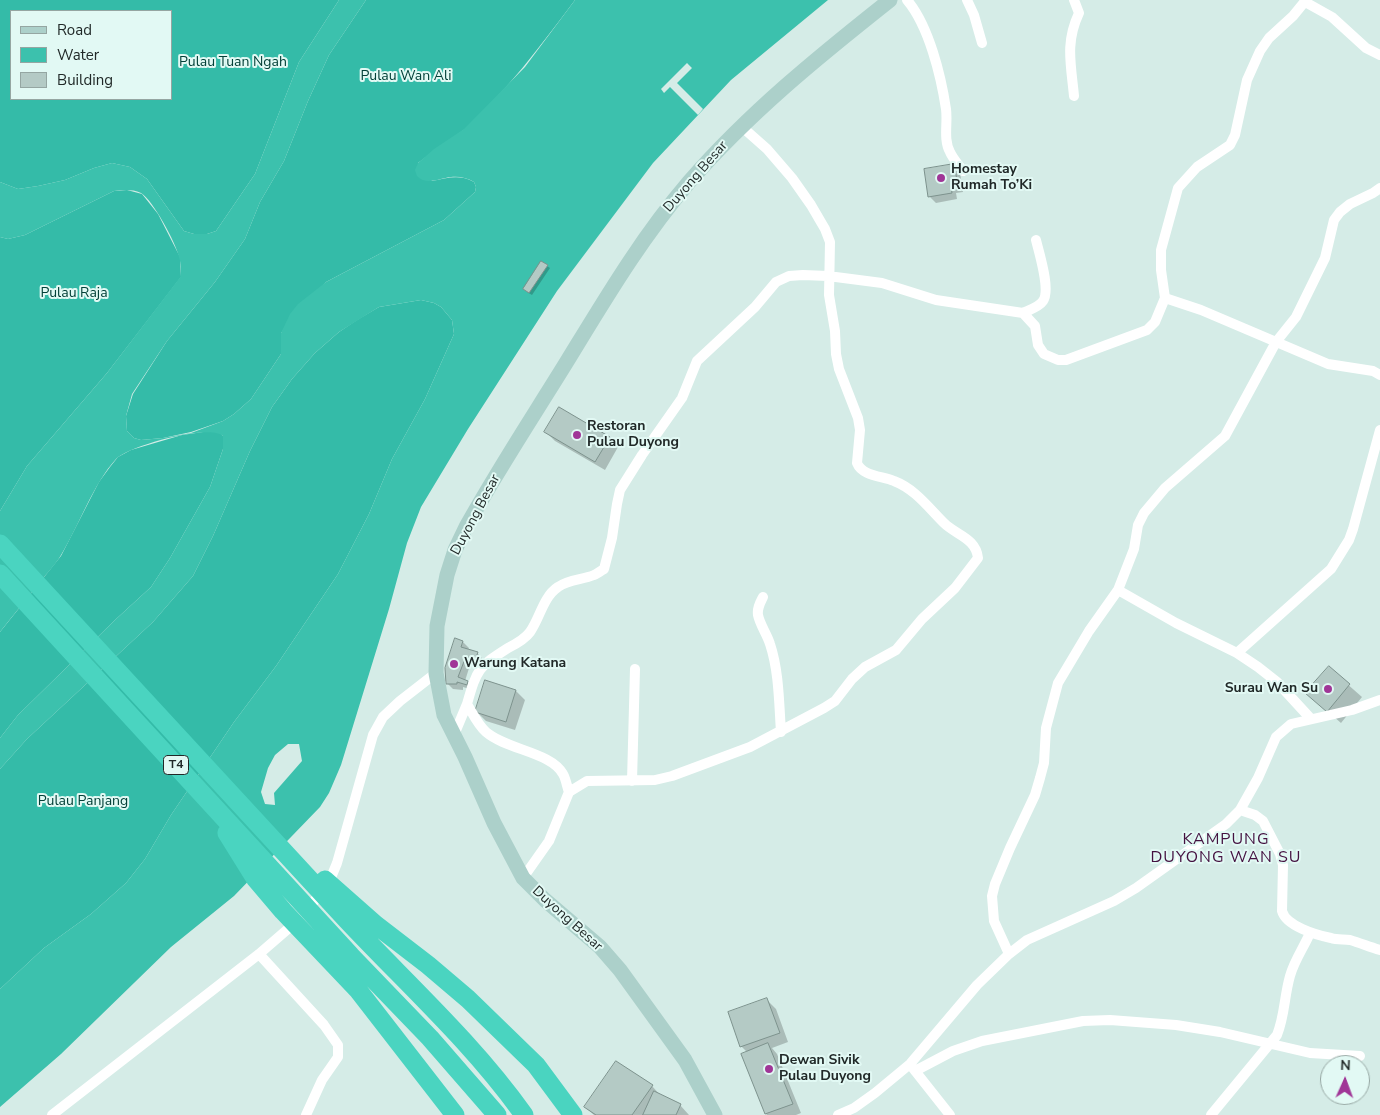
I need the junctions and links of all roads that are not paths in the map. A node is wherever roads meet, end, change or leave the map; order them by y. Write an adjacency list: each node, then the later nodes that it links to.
1 (890, 0): 9 (street, Duyong Besar)
2 (906, 0): 10 (street)
3 (968, 0): 6 (street)
4 (1074, 0): 8 (street)
5 (1305, 1): 7 (street); 14 (street)
6 (982, 43)
7 (1380, 55)
8 (1074, 96)
9 (741, 126): 13 (street); 25 (street, Duyong Besar)
10 (963, 171)
11 (1380, 188): 16 (street)
12 (1036, 240): 15 (street)
13 (828, 276): 15 (street); 27 (street); 29 (street)
14 (1165, 298): 15 (street); 16 (street)
15 (1023, 313)
16 (1276, 342): 17 (street); 21 (street)
17 (1380, 375)
18 (1380, 430): 23 (street)
19 (0, 544): 36 (highway, T4)
20 (0, 574): 33 (highway, T4)
21 (1118, 590): 23 (street); 40 (street)
22 (763, 597): 29 (street)
23 (1237, 653): 28 (street)
24 (635, 669): 31 (street)
25 (436, 673): 30 (street, Duyong Besar); 39 (street)
26 (1380, 700): 28 (street)
27 (467, 704): 30 (street); 32 (street)
28 (1311, 719): 34 (street)
29 (781, 732): 31 (street)
30 (454, 736): 35 (street, Duyong Besar)
31 (632, 781): 32 (street)
32 (569, 792): 35 (street)
33 (204, 795): 46 (highway); 47 (highway, T4)
34 (1240, 810): 37 (street); 40 (street)
35 (523, 878): 50 (street, Duyong Besar)
36 (371, 933): 48 (highway, T4); 49 (highway)
37 (1310, 933): 38 (street); 41 (street)
38 (1380, 950)
39 (259, 954): 44 (street); 45 (street)
40 (1009, 954): 43 (street)
41 (1270, 1044): 42 (street); 43 (street); 53 (street)
42 (1343, 1055)
43 (912, 1067): 51 (street); 52 (street)
44 (52, 1115)
45 (306, 1115)
46 (455, 1115)
47 (497, 1115)
48 (524, 1115)
49 (573, 1115)
50 (716, 1115)
51 (838, 1115)
52 (950, 1115)
53 (1211, 1115)

